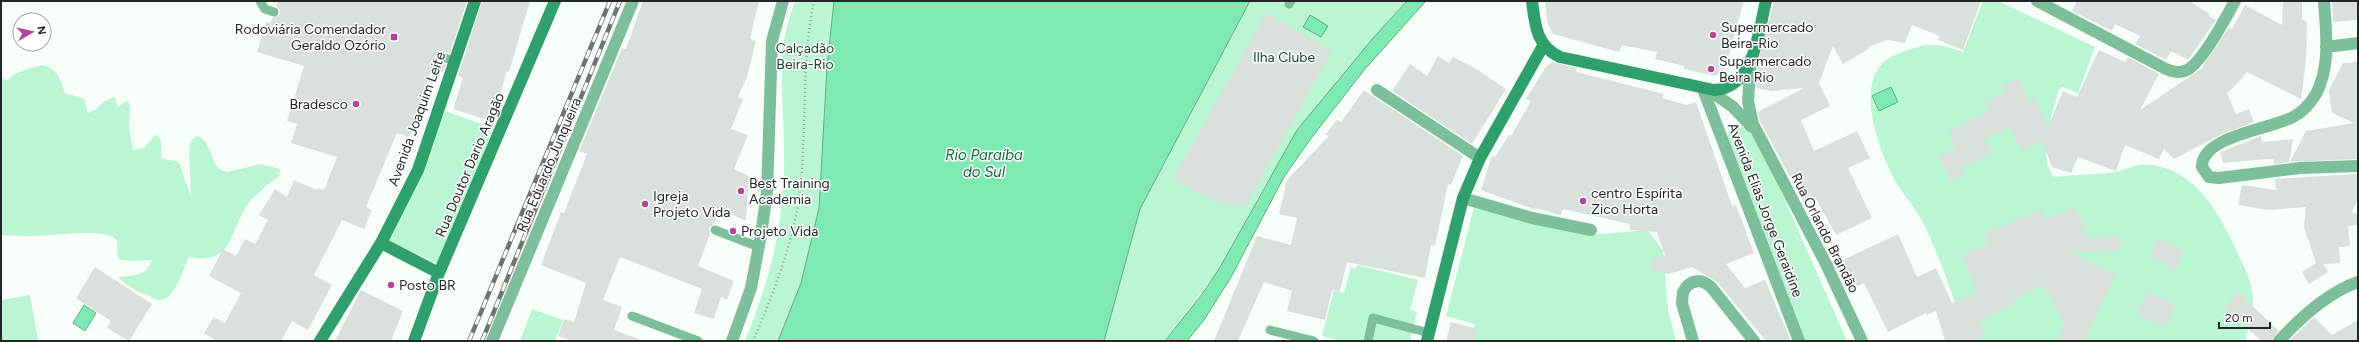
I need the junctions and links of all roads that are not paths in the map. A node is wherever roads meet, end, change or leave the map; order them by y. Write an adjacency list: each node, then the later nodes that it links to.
1 (260, 1): 11 (lane)
2 (474, 1): 24 (main road, Avenida Joaquim Leite)
3 (555, 1): 26 (main road, Rua Doutor Dario Aragão)
4 (633, 1): 33 (street, Rua Eduardo Junqueira)
5 (783, 1): 25 (street)
6 (1532, 1): 13 (main road)
7 (1766, 1): 15 (main road)
8 (2037, 1): 10 (street)
9 (2324, 1): 14 (street)
10 (2230, 4)
11 (274, 12)
12 (2358, 43): 14 (street)
13 (1543, 46): 17 (main road); 19 (main road)
14 (2326, 47): 20 (street)
15 (1752, 56): 17 (main road); 18 (street)
16 (1377, 90): 19 (street)
17 (1706, 90): 18 (street); 40 (street, Avenida Elias Jorge Geraidine)
18 (1761, 139): 41 (street, Rua Orlando Brandão)
19 (1480, 158): 21 (main road)
20 (2358, 166)
21 (1463, 198): 23 (street); 30 (main road)
22 (715, 230): 25 (lane)
23 (1591, 230)
24 (381, 243): 26 (main road); 31 (main road, Avenida Joaquim Leite)
25 (760, 247): 35 (street)
26 (439, 274): 32 (main road, Rua Doutor Dario Aragão)
27 (2358, 282): 42 (street)
28 (632, 316): 34 (lane)
29 (1270, 330): 36 (lane)
30 (1428, 337): 37 (lane)
31 (320, 341)
32 (414, 341)
33 (492, 341)
34 (698, 341)
35 (732, 341)
36 (1314, 341)
37 (1368, 341)
38 (1693, 341): 39 (street)
39 (1754, 341)
40 (1799, 341)
41 (1862, 341)
42 (2280, 341)

